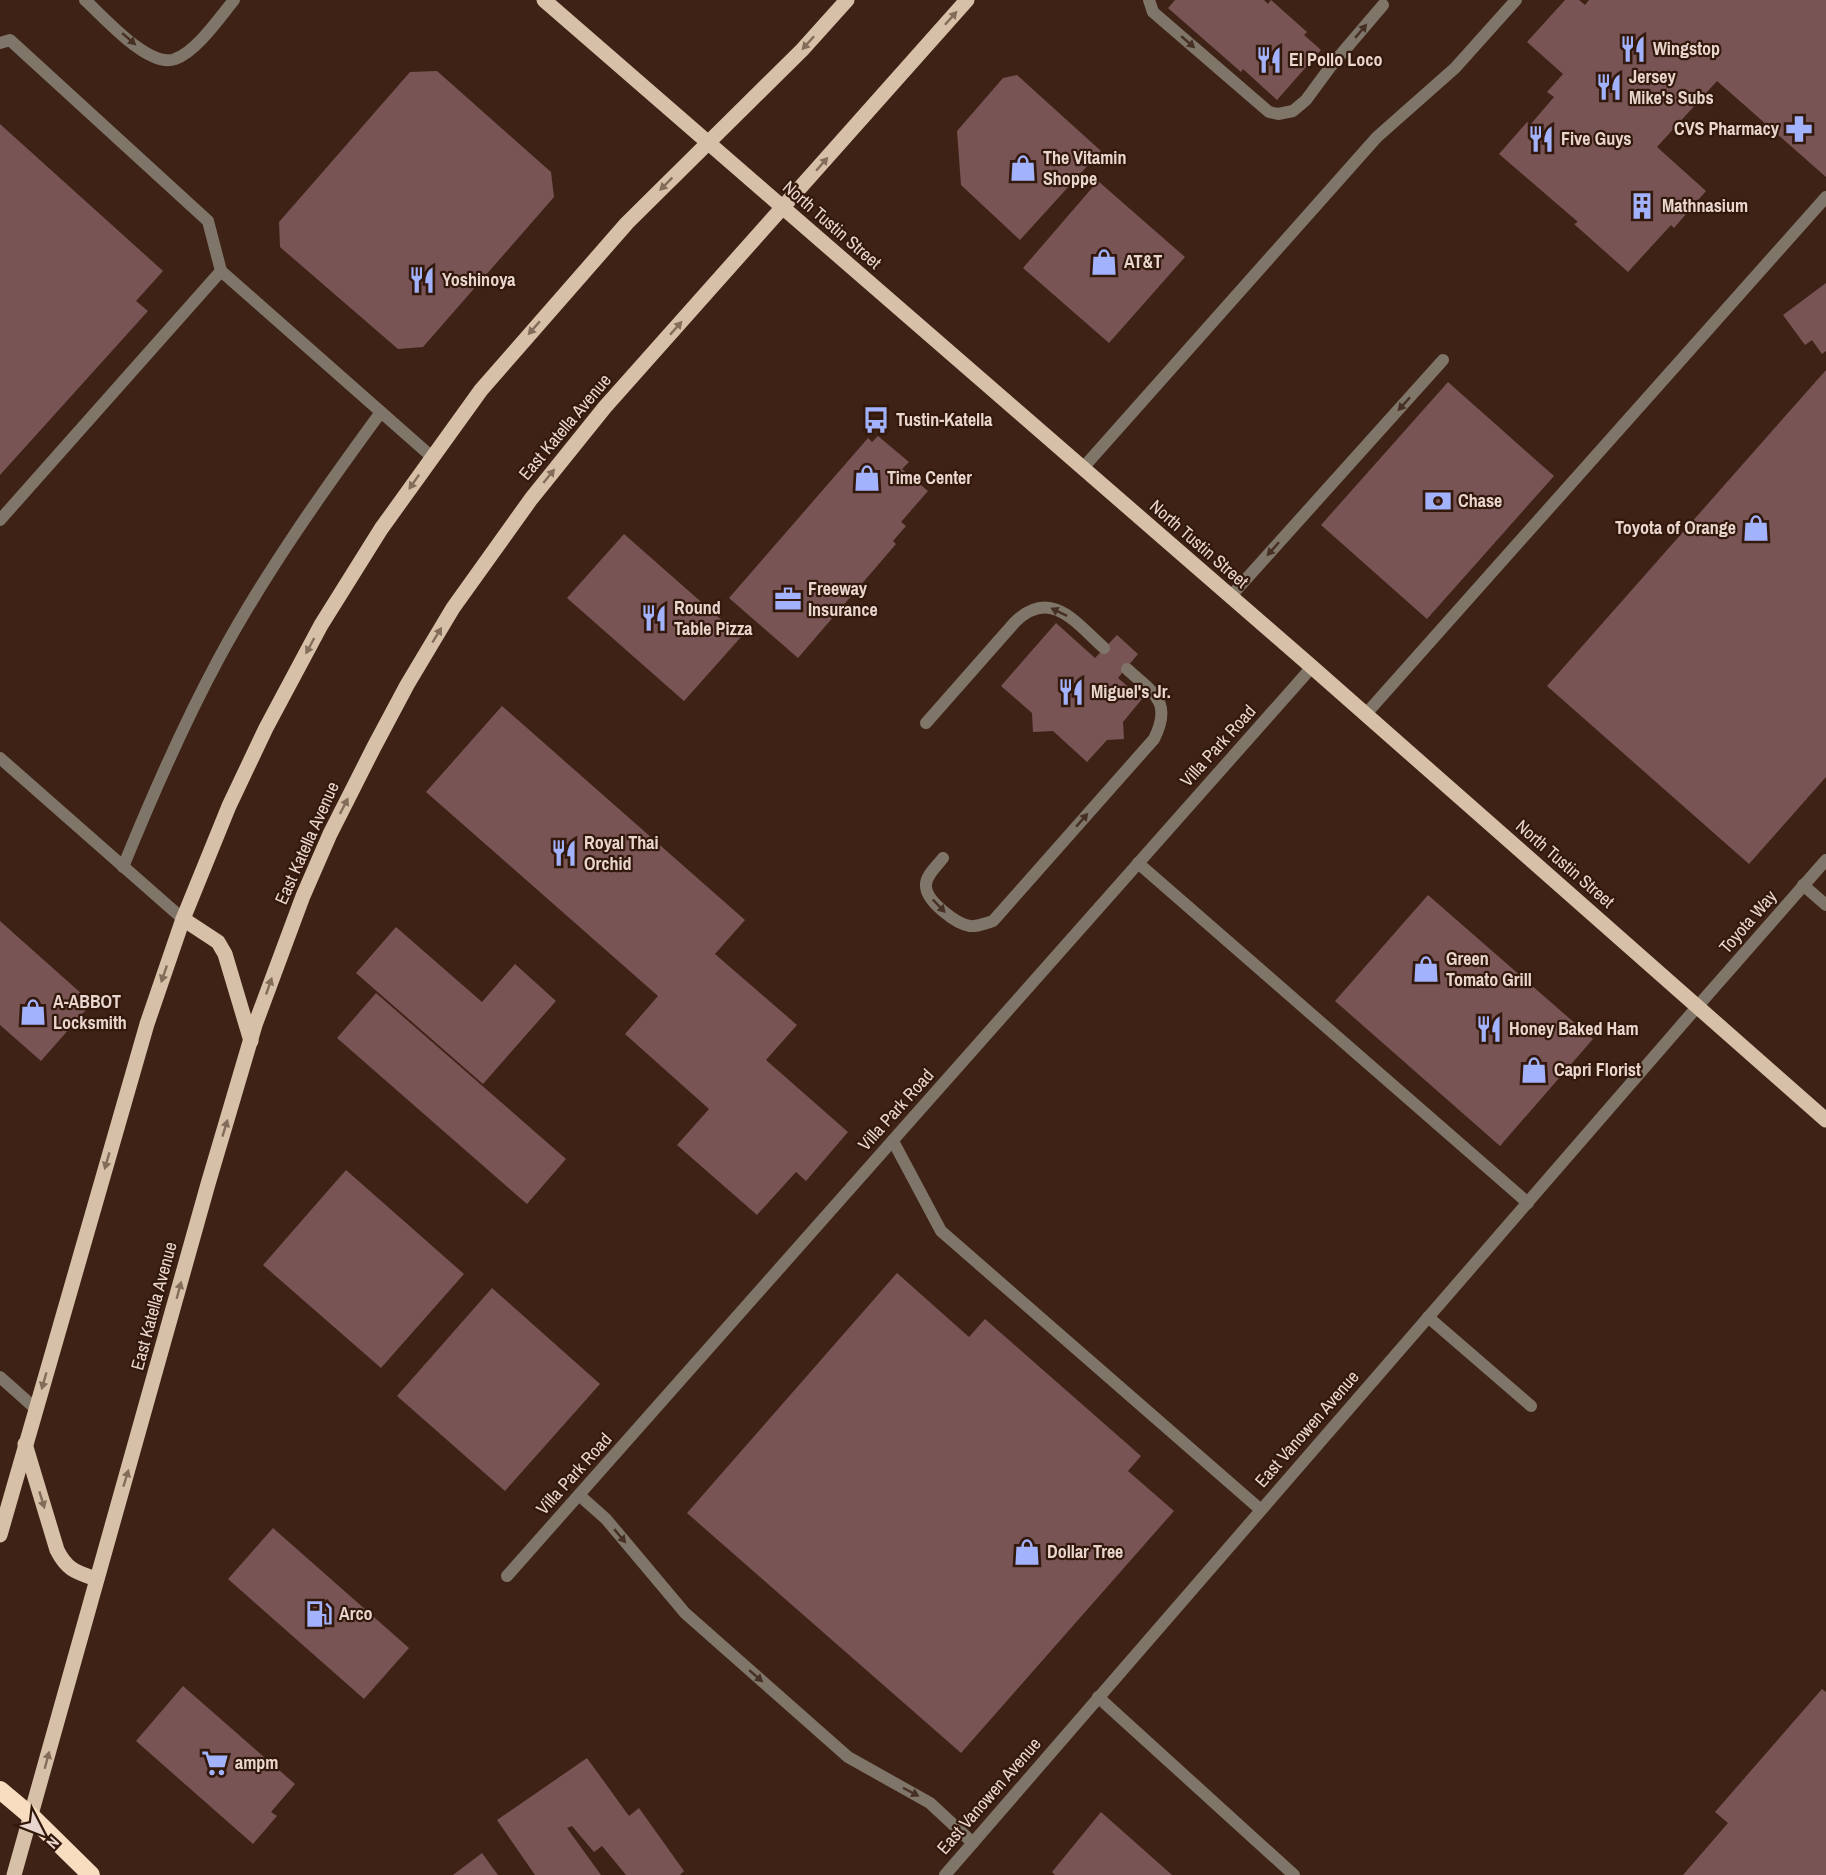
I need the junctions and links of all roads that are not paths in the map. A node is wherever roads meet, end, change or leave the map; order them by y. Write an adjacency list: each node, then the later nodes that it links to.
1 (85, 0): 2 (street, one-way to 2)
2 (234, 0)
3 (544, 0): 10 (main road, North Tustin Street)
4 (847, 0): 10 (main road, one-way to 10)
5 (967, 0): 12 (main road, East Katella Avenue, one-way to 5)
6 (1149, 0): 8 (street, one-way to 8)
7 (1516, 0): 17 (street)
8 (1383, 5)
9 (0, 43): 13 (street)
10 (707, 143): 12 (main road, North Tustin Street); 16 (main road, one-way to 16)
11 (1826, 197): 23 (street)
12 (783, 208): 17 (main road, North Tustin Street); 34 (main road, East Katella Avenue, one-way to 12)
13 (221, 271): 15 (street); 18 (street)
14 (1443, 360): 19 (street, one-way to 19)
15 (381, 412): 16 (street); 29 (street)
16 (432, 457): 32 (main road, one-way to 32)
17 (1082, 469): 19 (main road, North Tustin Street)
18 (0, 520)
19 (1230, 597): 21 (main road, North Tustin Street)
20 (1104, 648): 24 (street, one-way to 24)
21 (1312, 667): 23 (main road, North Tustin Street); 28 (street, Villa Park Road)
22 (1127, 669): 26 (street, one-way to 22)
23 (1365, 715): 33 (main road, North Tustin Street)
24 (926, 723)
25 (0, 758): 29 (street)
26 (943, 858)
27 (1826, 860): 30 (street, Toyota Way)
28 (1138, 863): 36 (street, Villa Park Road); 37 (street)
29 (123, 867): 32 (street)
30 (1803, 885): 31 (street); 33 (street, Toyota Way)
31 (1826, 905)
32 (183, 919): 34 (main road); 41 (main road, one-way to 41)
33 (1697, 1007): 35 (main road, North Tustin Street); 37 (street, East Vanowen Avenue)
34 (251, 1041): 47 (main road, East Katella Avenue, one-way to 34)
35 (1826, 1120)
36 (893, 1141): 43 (street, Villa Park Road); 44 (street)
37 (1528, 1203): 38 (street, East Vanowen Avenue)
38 (1428, 1317): 40 (street); 44 (street, East Vanowen Avenue)
39 (0, 1377): 41 (street)
40 (1531, 1406)
41 (36, 1409): 42 (main road)
42 (25, 1444): 45 (main road); 47 (main road, one-way to 47)
43 (579, 1495): 46 (street, Villa Park Road); 51 (street, one-way to 51)
44 (1261, 1510): 48 (street, East Vanowen Avenue)
45 (0, 1535)
46 (507, 1576)
47 (96, 1579): 50 (main road, East Katella Avenue, one-way to 47)
48 (1098, 1697): 51 (street, East Vanowen Avenue); 55 (street)
49 (0, 1790): 50 (highway)
50 (31, 1816): 52 (main road, East Katella Avenue); 53 (highway)
51 (973, 1843): 54 (street, East Vanowen Avenue)
52 (14, 1875)
53 (91, 1875)
54 (945, 1875)
55 (1294, 1875)

